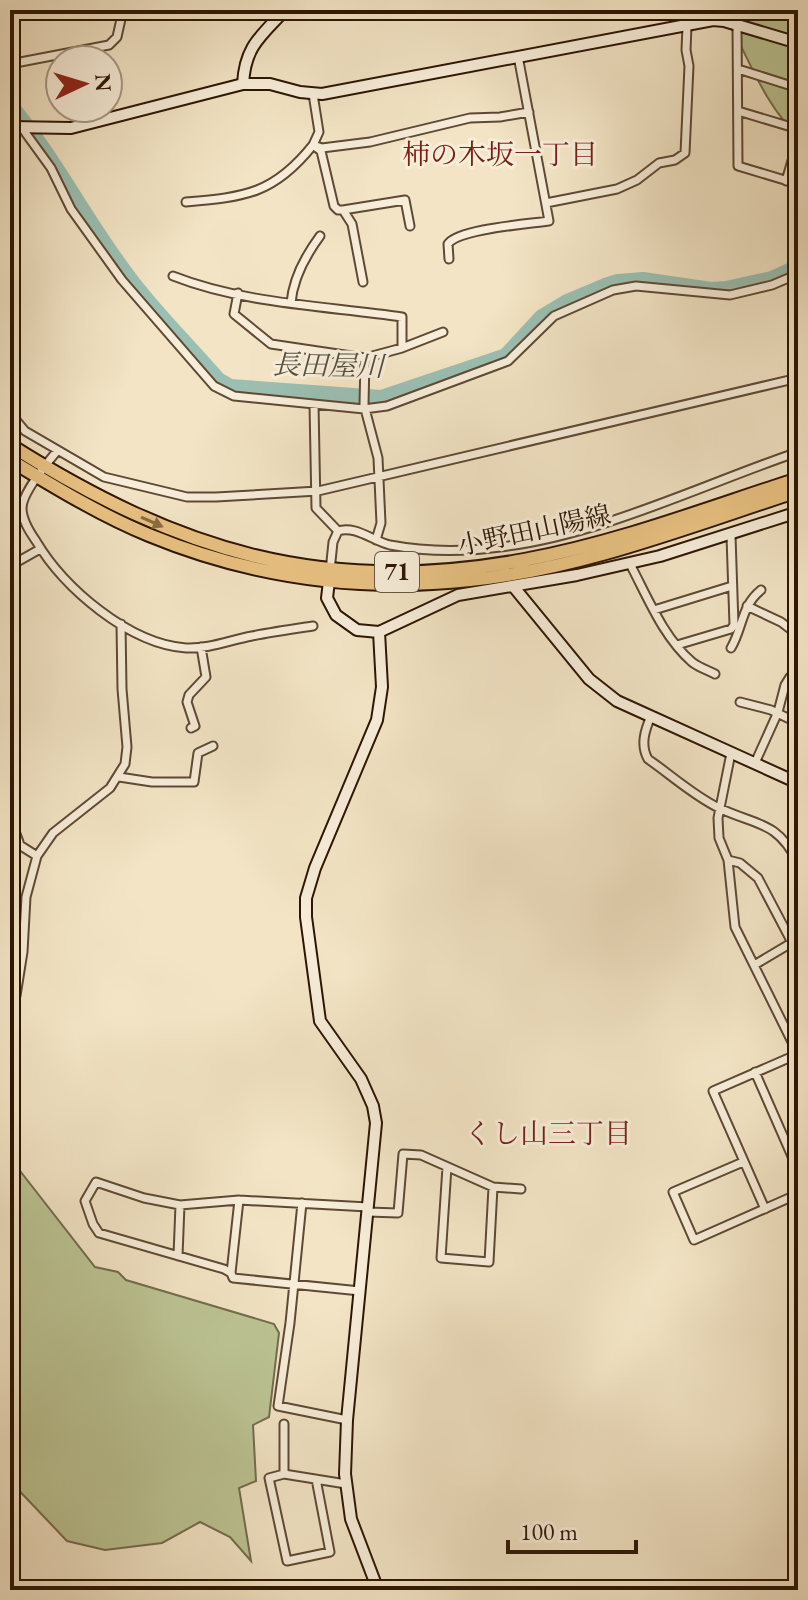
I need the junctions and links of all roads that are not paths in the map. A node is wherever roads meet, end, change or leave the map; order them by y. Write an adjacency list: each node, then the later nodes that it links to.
1 (123, 10): 7 (street)
2 (284, 11): 9 (street)
3 (737, 24): 4 (street); 5 (street); 8 (street)
4 (687, 26): 6 (street); 21 (street)
5 (797, 40)
6 (518, 56): 11 (street); 13 (street)
7 (10, 64)
8 (738, 69): 10 (street); 12 (street)
9 (243, 84): 11 (street); 14 (street)
10 (798, 88)
11 (313, 94): 17 (street)
12 (738, 111): 15 (street); 18 (street)
13 (529, 112): 17 (street); 21 (street)
14 (16, 128): 35 (street)
15 (798, 129)
16 (798, 140): 18 (street)
17 (313, 145): 20 (street); 22 (street)
18 (786, 181): 19 (street)
19 (798, 184)
20 (186, 202)
21 (546, 203): 25 (street)
22 (343, 210): 23 (street); 28 (street)
23 (410, 226)
24 (320, 236): 30 (street)
25 (449, 259)
26 (798, 274): 36 (street)
27 (173, 276): 29 (street)
28 (363, 282)
29 (238, 293): 30 (street); 33 (street)
30 (291, 303): 32 (street)
31 (443, 332): 32 (street)
32 (402, 348): 33 (street)
33 (365, 358): 36 (street)
34 (798, 378): 43 (street)
35 (314, 404): 36 (street); 45 (street)
36 (364, 407): 43 (street)
37 (10, 413): 39 (street)
38 (10, 445): 42 (main road, 小野田山陽線 / 71)
39 (57, 451): 42 (street); 45 (street)
40 (798, 452): 50 (street)
41 (10, 460): 42 (main road, 小野田山陽線 / 71)
42 (41, 472): 51 (street); 54 (main road, 小野田山陽線 / 71)
43 (378, 477): 45 (street); 50 (street)
44 (798, 479): 54 (main road, 小野田山陽線 / 71)
45 (318, 491): 48 (street)
46 (798, 491): 54 (main road, 小野田山陽線 / 71)
47 (798, 512): 49 (street)
48 (338, 531): 50 (street); 54 (street)
49 (731, 536): 52 (street); 56 (street)
50 (376, 540)
51 (40, 549): 53 (street); 61 (street)
52 (630, 564): 55 (street); 59 (street)
53 (10, 566)
54 (330, 576): 64 (street)
55 (513, 586): 64 (street); 73 (street)
56 (732, 586): 59 (street); 66 (street)
57 (761, 590): 58 (street)
58 (747, 606): 63 (street); 68 (street)
59 (654, 610): 66 (street)
60 (798, 615): 63 (street)
61 (121, 624): 67 (street); 79 (street)
62 (313, 626): 67 (street)
63 (789, 628): 65 (street)
64 (379, 632): 104 (street)
65 (798, 635)
66 (677, 645): 69 (street)
67 (201, 647): 75 (street)
68 (731, 648)
69 (715, 674)
70 (798, 674): 72 (street)
71 (740, 702): 72 (street)
72 (778, 712): 74 (street); 78 (street)
73 (651, 716): 77 (street); 81 (street)
74 (798, 723)
75 (191, 728)
76 (213, 746): 79 (street)
77 (731, 753): 78 (street); 81 (street)
78 (755, 763): 80 (street)
79 (119, 777): 85 (street)
80 (798, 783)
81 (718, 807): 86 (street); 87 (street)
82 (10, 818): 84 (street)
83 (10, 839): 84 (street)
84 (20, 843): 85 (street)
85 (37, 856): 91 (street)
86 (728, 860): 88 (street); 90 (street)
87 (798, 862)
88 (795, 941): 89 (street); 90 (street)
89 (798, 954)
90 (756, 964): 92 (street)
91 (10, 1000)
92 (798, 1054): 93 (street)
93 (755, 1072): 94 (street); 96 (street)
94 (743, 1162): 103 (street); 103 (street)
95 (447, 1167): 97 (street); 97 (street); 104 (street)
96 (798, 1170)
97 (493, 1187): 98 (street)
98 (521, 1189)
99 (798, 1194): 103 (street)
100 (239, 1200): 101 (street); 102 (street); 106 (street)
101 (302, 1203): 104 (street); 107 (street)
102 (180, 1205): 105 (street); 105 (street)
103 (765, 1209)
104 (368, 1210): 108 (street)
105 (178, 1256): 106 (street)
106 (231, 1273): 107 (street)
107 (294, 1284): 108 (street); 109 (street)
108 (360, 1291): 109 (street)
109 (347, 1420): 113 (street)
110 (284, 1424): 111 (street)
111 (284, 1474): 112 (street); 112 (street)
112 (316, 1479): 113 (street)
113 (346, 1484): 114 (street)
114 (378, 1590)

